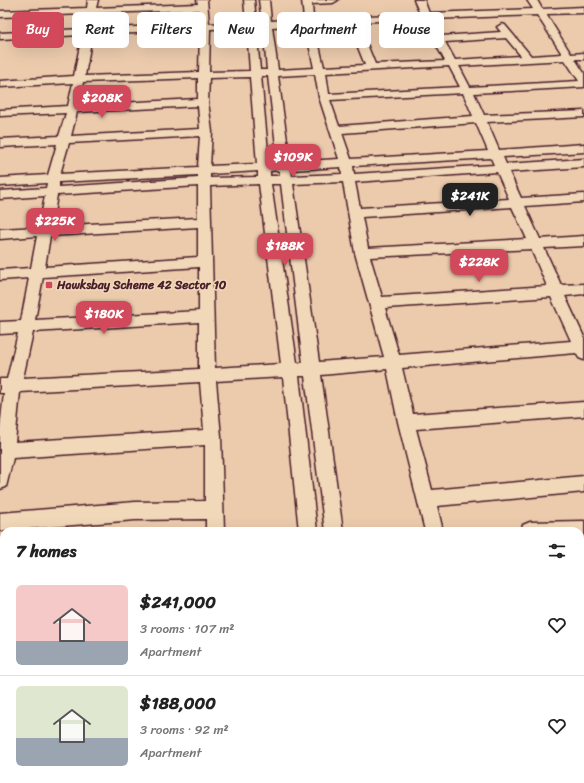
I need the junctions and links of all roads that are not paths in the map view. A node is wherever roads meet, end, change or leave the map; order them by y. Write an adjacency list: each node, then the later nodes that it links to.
1 (249, 0): 12 (street)
2 (264, 0): 13 (street)
3 (333, 0): 7 (street)
4 (419, 0): 15 (street)
5 (532, 0): 10 (street)
6 (575, 0): 11 (street)
7 (307, 1): 14 (street)
8 (202, 3): 9 (street)
9 (92, 5): 16 (street)
10 (538, 11): 11 (street); 17 (street); 31 (street)
11 (584, 11)
12 (250, 12)
13 (266, 12)
14 (308, 12)
15 (424, 12)
16 (0, 14)
17 (494, 14): 18 (street); 20 (street)
18 (444, 16)
19 (72, 33): 21 (street)
20 (508, 35): 22 (street); 32 (street)
21 (0, 36)
22 (444, 39)
23 (269, 40): 37 (street)
24 (85, 48): 39 (street)
25 (205, 48): 38 (street)
26 (253, 48): 36 (street)
27 (315, 48): 35 (street)
28 (363, 48): 34 (street)
29 (444, 48): 33 (street)
30 (584, 56): 31 (street)
31 (569, 57): 32 (street); 40 (street)
32 (529, 60): 33 (street)
33 (451, 63): 34 (street); 42 (street)
34 (371, 67): 35 (street)
35 (320, 70): 37 (street); 43 (street)
36 (256, 73): 37 (street); 38 (street); 59 (street)
37 (273, 73): 58 (street)
38 (204, 75): 39 (street); 44 (street)
39 (79, 79): 41 (street); 45 (street)
40 (584, 82): 42 (street)
41 (0, 84)
42 (467, 90): 43 (street); 48 (street)
43 (324, 98): 49 (street)
44 (203, 102): 45 (street); 50 (street)
45 (72, 109): 46 (street); 51 (street)
46 (0, 113)
47 (584, 114): 48 (street)
48 (480, 119): 49 (street); 54 (street)
49 (334, 130): 55 (street)
50 (206, 132): 51 (street); 60 (street)
51 (65, 139): 52 (street); 63 (street)
52 (0, 143)
53 (584, 148): 54 (street)
54 (496, 154): 55 (street); 57 (street)
55 (346, 163): 58 (street); 61 (street)
56 (584, 163): 57 (street)
57 (502, 169): 61 (street); 66 (street)
58 (285, 172): 59 (street); 61 (street); 85 (street)
59 (264, 173): 60 (street); 86 (street)
60 (204, 176): 63 (street); 68 (street)
61 (348, 178): 67 (street)
62 (0, 182): 63 (street)
63 (52, 185): 64 (street); 69 (street)
64 (0, 195)
65 (584, 198): 66 (street)
66 (516, 202): 67 (street); 72 (street)
67 (354, 213): 73 (street)
68 (205, 222): 69 (street); 74 (street)
69 (45, 232): 70 (street); 75 (street)
70 (0, 234)
71 (584, 241): 72 (street)
72 (536, 244): 73 (street); 78 (street)
73 (362, 253): 79 (street)
74 (205, 262): 75 (street); 80 (street)
75 (37, 273): 76 (street); 81 (street)
76 (0, 276)
77 (584, 289): 78 (street)
78 (556, 291): 79 (street); 83 (street)
79 (375, 304): 84 (street)
80 (206, 316): 81 (street); 87 (street)
81 (27, 326): 82 (street); 88 (street)
82 (0, 328)
83 (583, 349): 84 (street)
84 (392, 362): 85 (street); 90 (street)
85 (313, 369): 86 (street); 100 (street)
86 (290, 370): 87 (street); 99 (street)
87 (207, 374): 88 (street); 91 (street)
88 (7, 385): 92 (street)
89 (584, 409): 90 (street)
90 (406, 422): 95 (street)
91 (213, 437): 92 (street); 96 (street)
92 (3, 451): 93 (street)
93 (0, 481)
94 (584, 484): 95 (street)
95 (425, 499): 101 (street)
96 (214, 510): 97 (street); 98 (street)
97 (0, 522)
98 (215, 527)
99 (308, 527)
100 (333, 527)
101 (433, 527)

